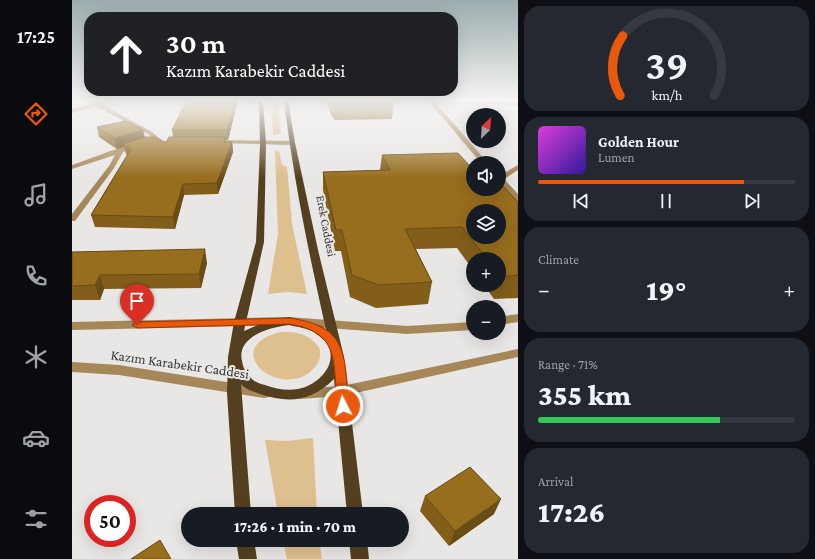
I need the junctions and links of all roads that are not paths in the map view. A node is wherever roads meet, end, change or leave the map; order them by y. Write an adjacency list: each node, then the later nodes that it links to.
1 (137, 126): 5 (street)
2 (262, 126): 8 (main road)
3 (290, 126): 9 (main road, Erek Caddesi)
4 (453, 126): 11 (street)
5 (161, 142): 6 (street); 10 (street)
6 (184, 142)
7 (216, 142): 8 (street)
8 (263, 143): 9 (street); 21 (main road)
9 (292, 143): 22 (main road, Erek Caddesi)
10 (121, 150): 12 (street); 17 (street)
11 (479, 156)
12 (72, 167)
13 (518, 167): 14 (street)
14 (506, 175)
15 (506, 186): 16 (street)
16 (518, 198)
17 (72, 219)
18 (518, 318): 19 (street)
19 (506, 320)
20 (289, 321): 21 (street); 22 (street); 25 (main road, Erek Caddesi); 27 (main road, Erek Caddesi)
21 (240, 322): 23 (street); 25 (main road)
22 (331, 323): 24 (street); 27 (main road, Erek Caddesi)
23 (72, 326)
24 (466, 326)
25 (235, 352): 29 (main road); 31 (main road)
26 (518, 353): 30 (street, Kazım Karabekir Caddesi)
27 (338, 356): 30 (main road, Erek Caddesi); 31 (main road)
28 (72, 367): 29 (street, Kazım Karabekir Caddesi)
29 (234, 388): 31 (street, Kazım Karabekir Caddesi); 32 (main road)
30 (342, 391): 31 (street, Kazım Karabekir Caddesi); 33 (main road, Erek Caddesi)
31 (283, 395)
32 (242, 507)
33 (354, 507)
34 (246, 547): 36 (main road)
35 (359, 547): 37 (main road)
36 (248, 559)
37 (360, 559)

